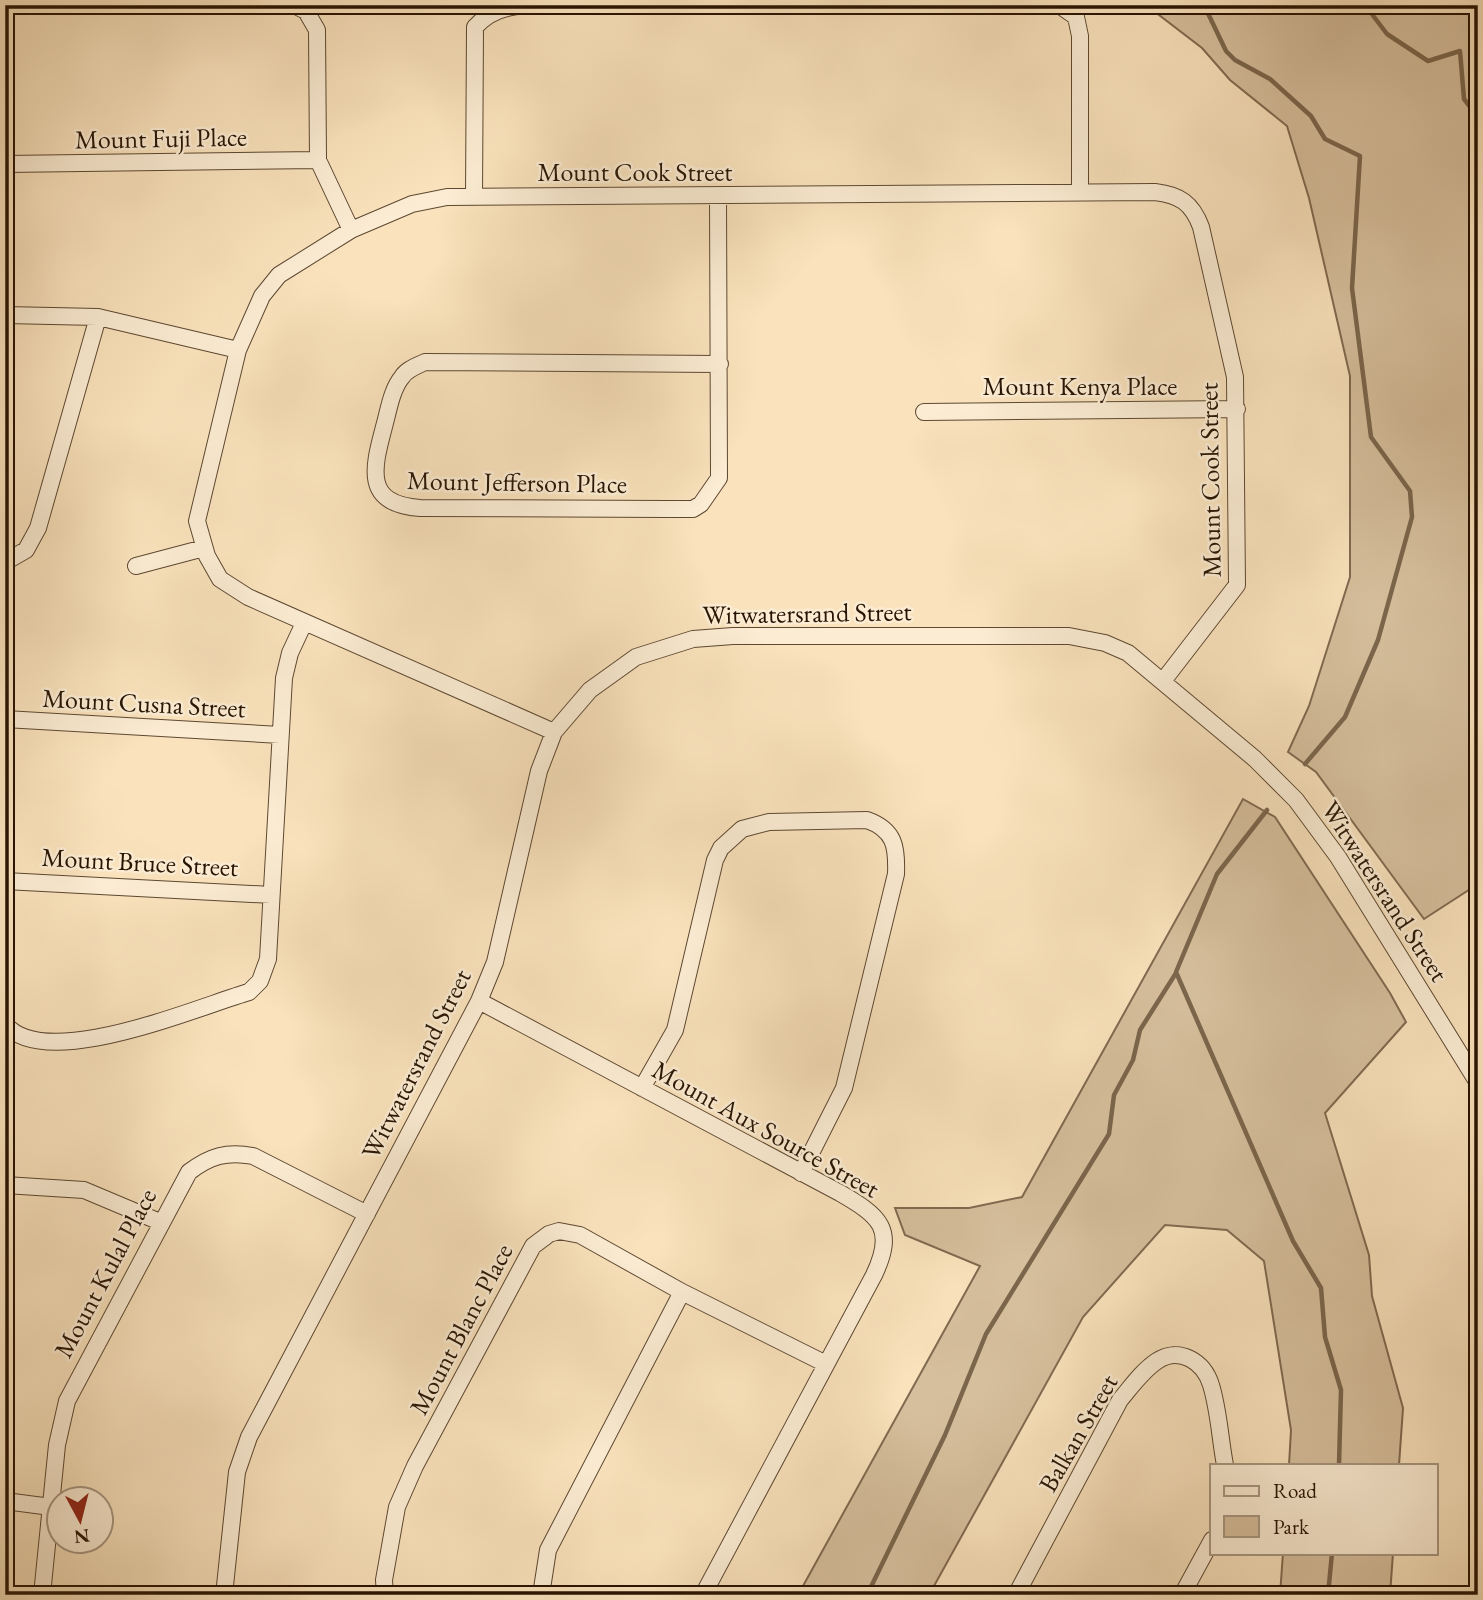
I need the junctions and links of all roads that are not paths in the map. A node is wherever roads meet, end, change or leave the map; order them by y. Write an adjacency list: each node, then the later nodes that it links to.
1 (98, 5): 5 (street)
2 (294, 5): 6 (street)
3 (565, 5): 10 (street)
4 (1059, 5): 8 (street)
5 (5, 6)
6 (318, 160): 7 (street, Mount Fuji Place); 11 (street)
7 (5, 164)
8 (1080, 192): 9 (street, Mount Cook Street); 16 (street, Mount Cook Street)
9 (718, 196): 10 (street, Mount Cook Street); 15 (street, Mount Jefferson Place)
10 (474, 197): 11 (street, Mount Cook Street)
11 (351, 230): 14 (street, Mount Cook Street)
12 (5, 316): 13 (street)
13 (99, 317): 14 (street); 19 (street)
14 (238, 350): 18 (street, Mount Cook Street)
15 (720, 363): 15 (street, Mount Jefferson Place)
16 (1237, 409): 17 (street, Mount Kenya Place); 22 (street, Mount Cook Street)
17 (924, 412)
18 (204, 548): 20 (street); 21 (street, Mount Cook Street)
19 (5, 562)
20 (136, 566)
21 (304, 623): 24 (street, Mount Cook Street); 25 (street, Mount Cusna Street)
22 (1163, 681): 24 (street, Witwatersrand Street); 30 (street, Witwatersrand Street)
23 (5, 719): 25 (street, Mount Cusna Street)
24 (554, 732): 28 (street, Witwatersrand Street)
25 (280, 735): 27 (street, Mount Cusna Street)
26 (5, 881): 27 (street, Mount Bruce Street)
27 (271, 895): 29 (street, Mount Cusna Street)
28 (479, 1002): 31 (street, Mount Aux Source Street); 34 (street, Witwatersrand Street)
29 (5, 1024)
30 (1478, 1083)
31 (642, 1088): 32 (street, Mount Aux Source Street); 32 (street)
32 (801, 1173): 37 (street, Mount Aux Source Street)
33 (5, 1185): 35 (street)
34 (367, 1214): 35 (street, Mount Kulal Place); 45 (street, Witwatersrand Street)
35 (160, 1222): 39 (street, Mount Kulal Place)
36 (682, 1292): 37 (street, Mount Blanc Place); 46 (street, Mount Blanc Place); 47 (street)
37 (825, 1364): 48 (street, Mount Aux Source Street)
38 (1225, 1464): 49 (street, Balkan Street)
39 (53, 1484)
40 (5, 1501): 41 (street)
41 (46, 1506)
42 (1210, 1544): 50 (street)
43 (46, 1554): 44 (street, Mount Kulal Place)
44 (42, 1595)
45 (224, 1595)
46 (385, 1595)
47 (541, 1595)
48 (703, 1595)
49 (1016, 1595)
50 (1182, 1595)

